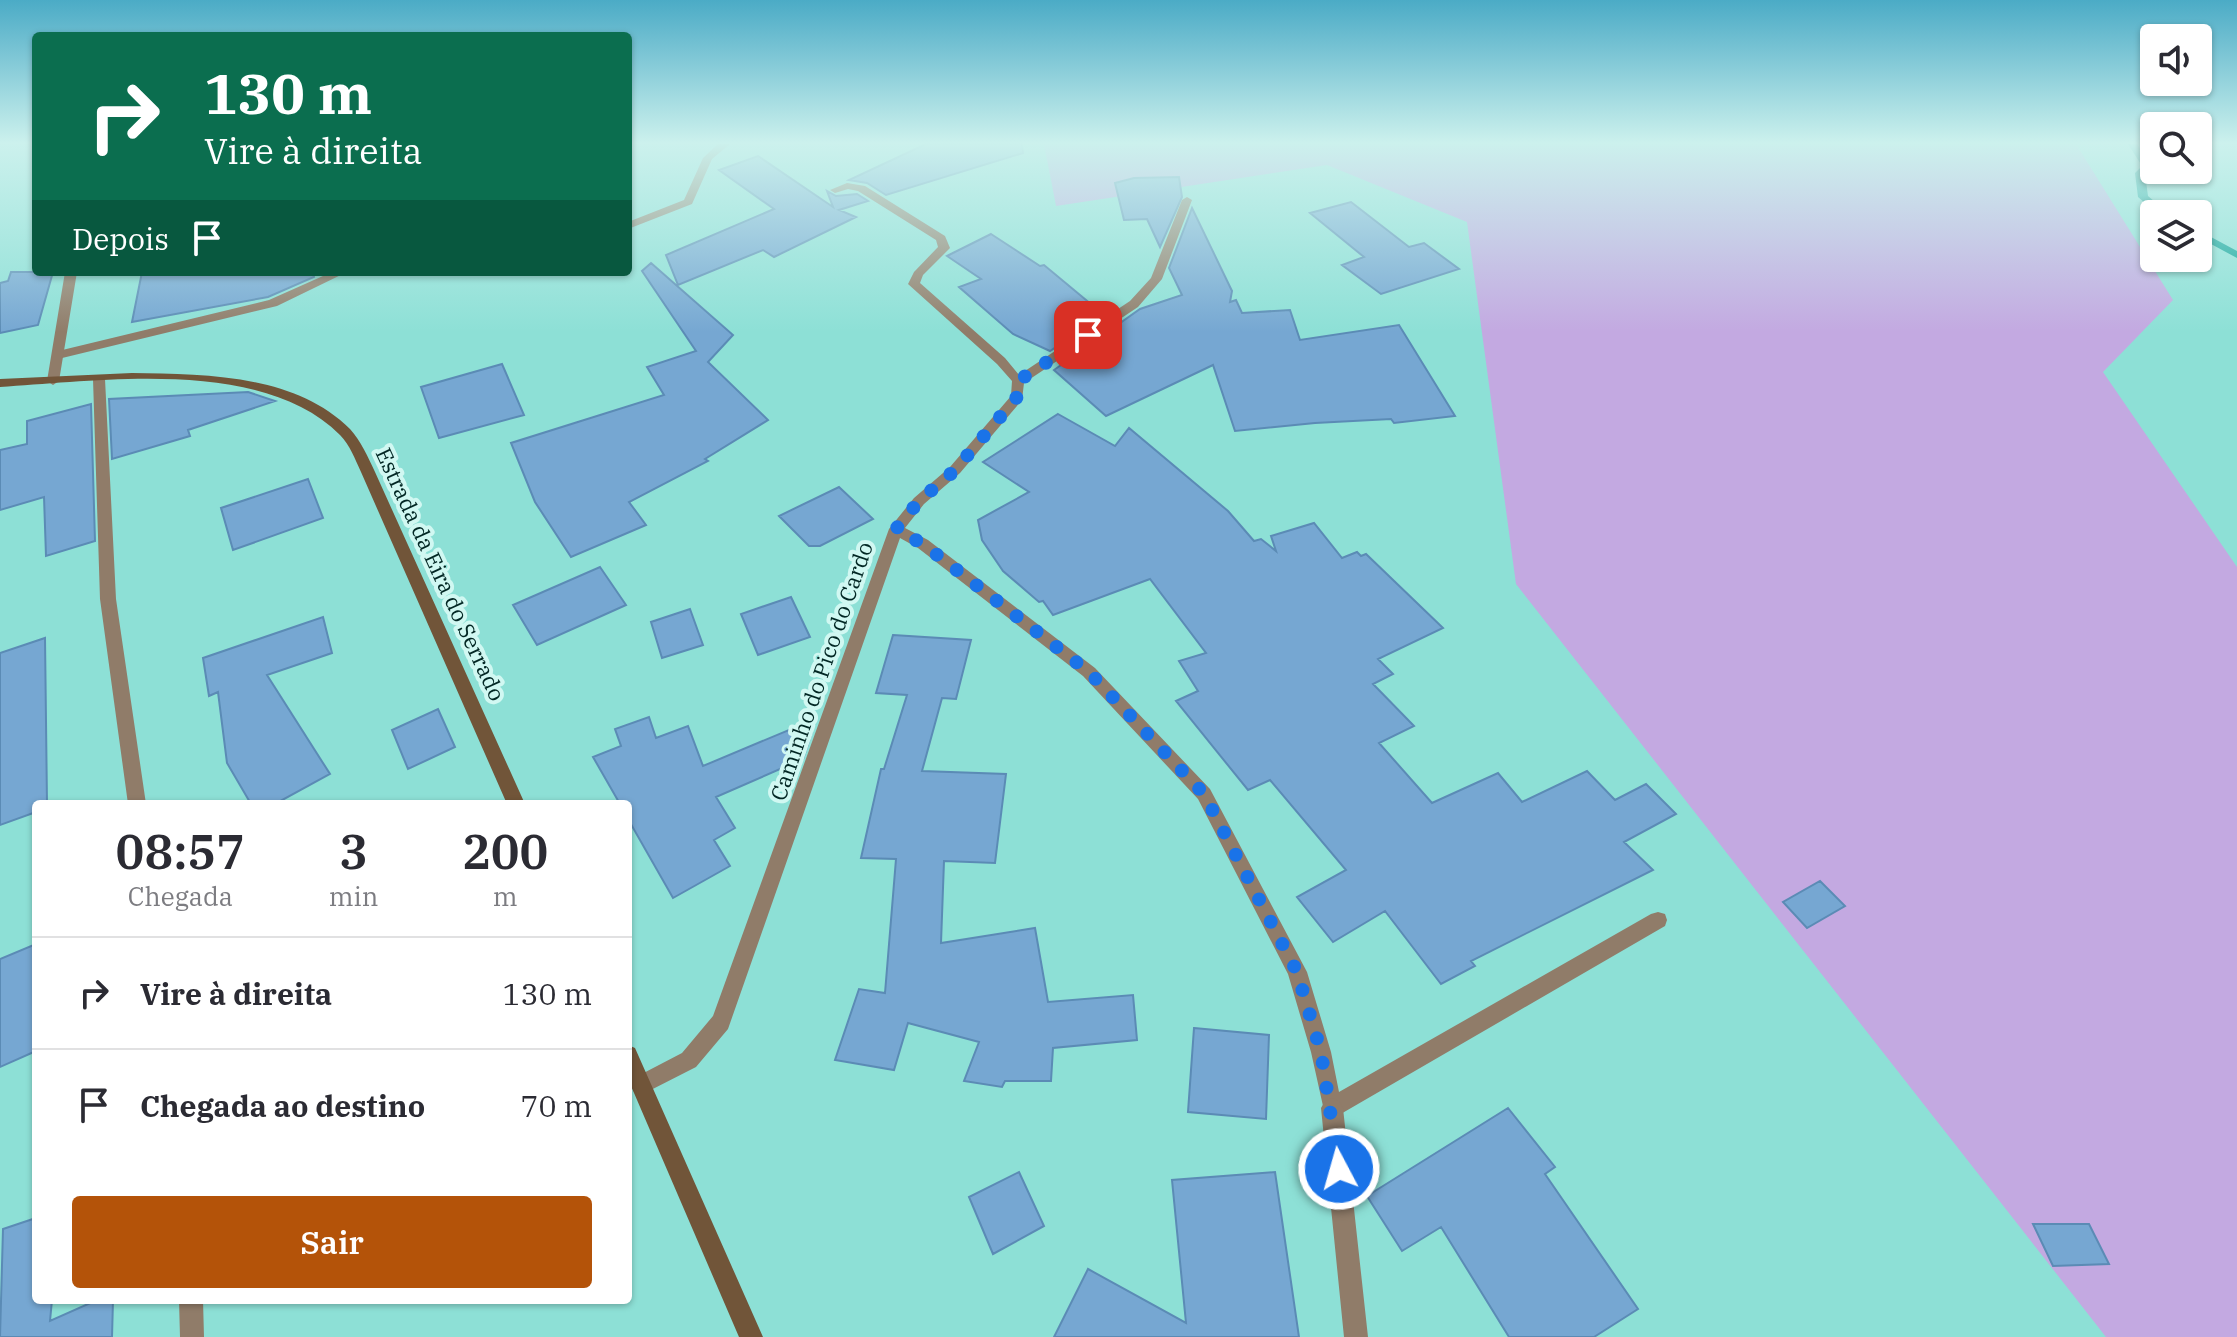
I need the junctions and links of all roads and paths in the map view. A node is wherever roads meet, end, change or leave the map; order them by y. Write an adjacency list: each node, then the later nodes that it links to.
1 (677, 206): 4 (street)
2 (890, 206): 10 (street)
3 (1184, 206): 10 (street)
4 (632, 224)
5 (70, 276): 7 (street)
6 (332, 276): 7 (street)
7 (58, 355): 9 (street)
8 (99, 379): 9 (main road, Estrada da Eira do Serrado); 13 (street); 14 (main road, Estrada da Eira do Serrado)
9 (53, 381): 11 (main road, Estrada da Eira do Serrado)
10 (1018, 381): 12 (street, Caminho do Pico do Cardo)
11 (0, 383)
12 (896, 529): 17 (street, Caminho do Pico do Cardo); 18 (street)
13 (136, 800)
14 (514, 800)
15 (1658, 920): 18 (street)
16 (632, 1064): 17 (main road)
17 (641, 1085): 21 (main road)
18 (1332, 1108): 22 (street)
19 (191, 1304): 20 (street)
20 (192, 1337)
21 (751, 1337)
22 (1356, 1337)

